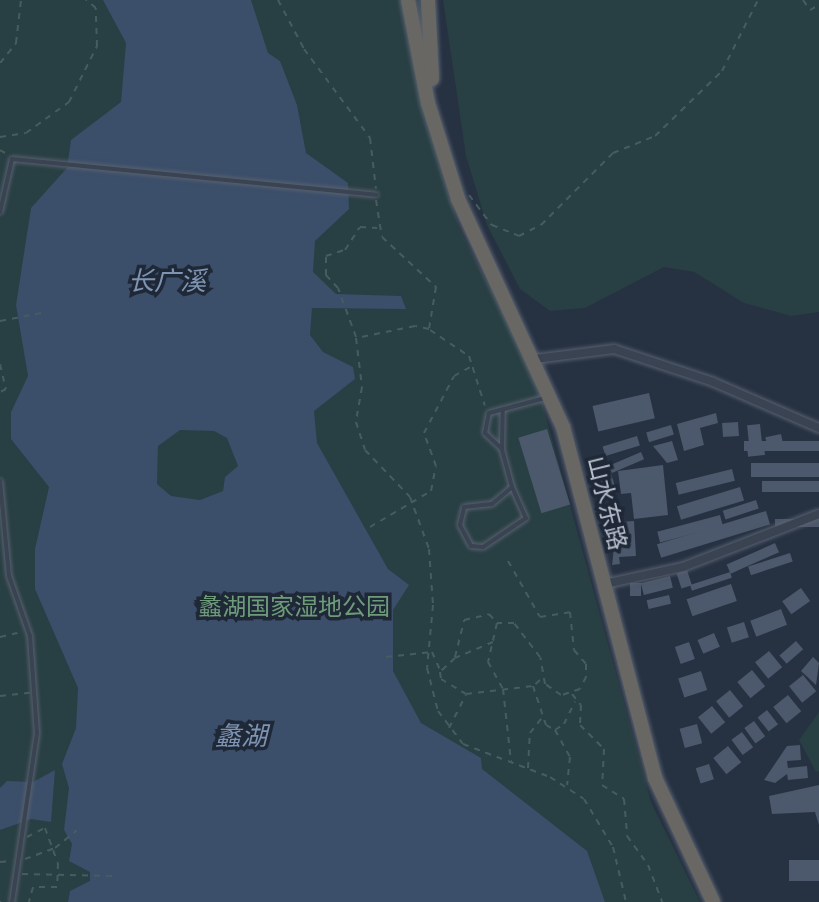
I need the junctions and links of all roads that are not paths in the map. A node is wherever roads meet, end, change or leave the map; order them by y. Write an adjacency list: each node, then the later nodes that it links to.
1 (408, 0): 3 (highway, 山水东路)
2 (428, 0): 3 (highway, 山水东路)
3 (435, 123): 6 (highway, 山水东路)
4 (376, 195): 5 (lane)
5 (0, 212)
6 (535, 359): 7 (highway, 山水东路); 9 (street)
7 (551, 396): 8 (lane); 18 (highway, 山水东路)
8 (503, 410): 10 (lane); 10 (lane)
9 (819, 428)
10 (502, 449): 12 (lane)
11 (0, 481): 14 (lane)
12 (512, 487): 12 (lane)
13 (819, 514): 18 (street)
14 (5, 540): 15 (lane); 17 (lane)
15 (0, 546)
16 (0, 570): 17 (lane)
17 (9, 576): 19 (lane)
18 (605, 584): 20 (highway, 山水东路)
19 (12, 902)
20 (713, 902)

